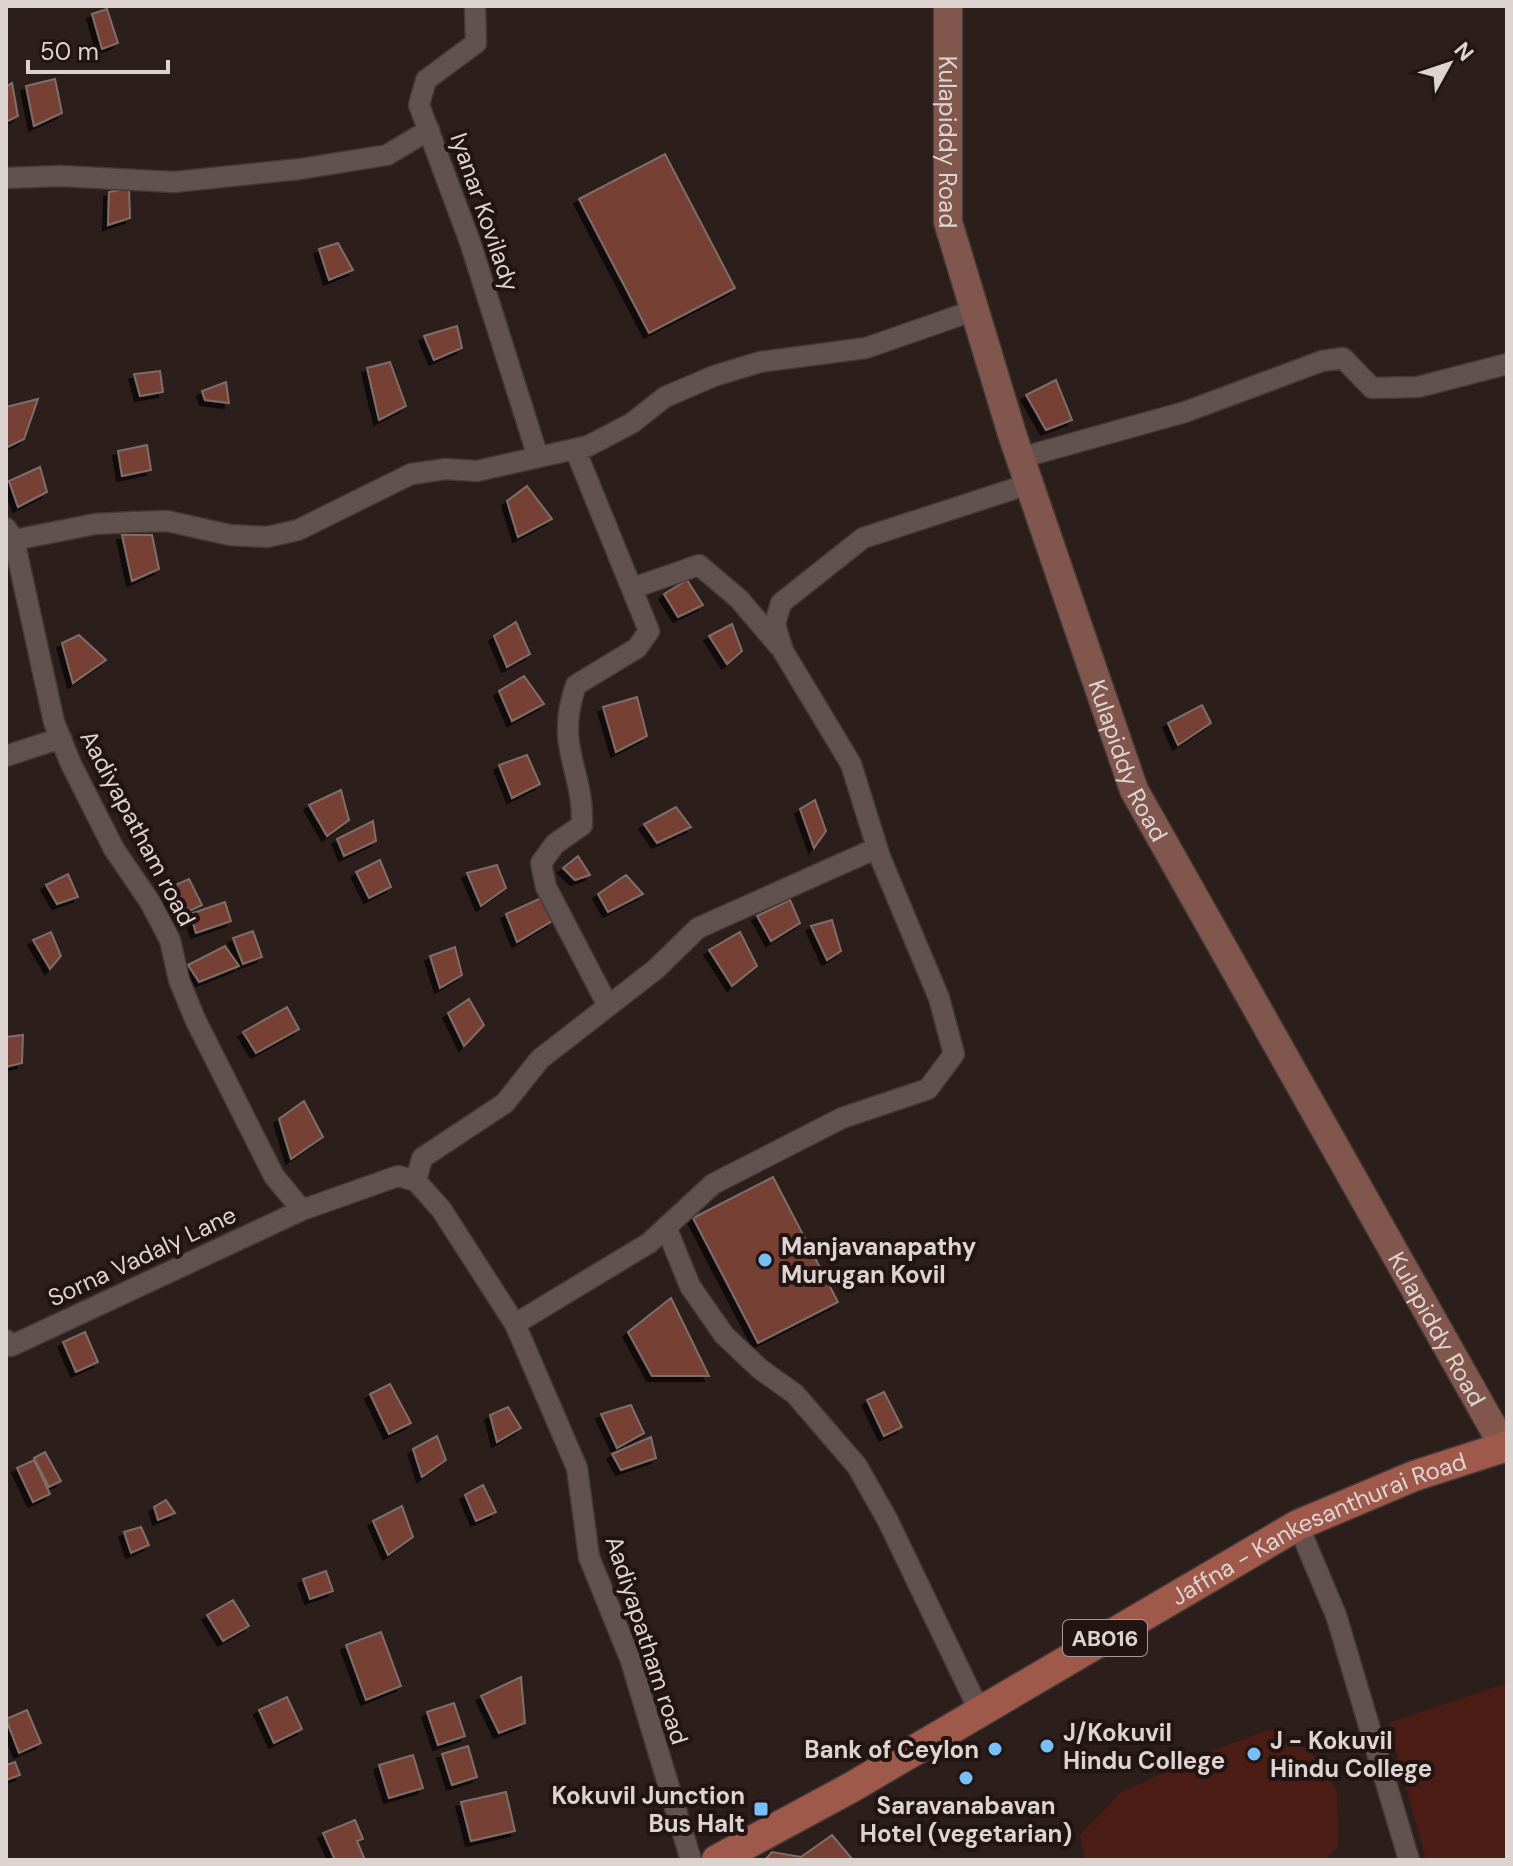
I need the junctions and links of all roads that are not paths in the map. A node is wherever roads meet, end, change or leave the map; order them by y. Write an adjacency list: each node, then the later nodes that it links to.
1 (475, 6): 3 (street, Iyanar Kovilady)
2 (948, 6): 5 (main road, Kulapiddy Road)
3 (429, 130): 4 (street); 8 (street, Iyanar Kovilady)
4 (6, 178)
5 (975, 310): 7 (street); 9 (main road, Kulapiddy Road)
6 (1507, 364): 9 (street)
7 (575, 449): 8 (street); 11 (street)
8 (538, 457): 10 (street)
9 (1025, 471): 12 (street); 22 (main road, Kulapiddy Road)
10 (10, 534): 13 (street, Aadiyapatham road)
11 (633, 588): 12 (street); 16 (street)
12 (783, 651): 15 (street)
13 (61, 738): 14 (street); 18 (street, Aadiyapatham road)
14 (6, 756)
15 (877, 848): 16 (street); 19 (street)
16 (608, 1006): 17 (street)
17 (416, 1181): 18 (street); 20 (street, Aadiyapatham road)
18 (302, 1210): 21 (street, Sorna Vadaly Lane)
19 (666, 1227): 20 (street); 24 (street)
20 (515, 1324): 25 (street, Aadiyapatham road)
21 (6, 1340)
22 (1506, 1446): 23 (main road, Jaffna - Kankesanthurai Road / AB016)
23 (1298, 1525): 24 (main road, Jaffna - Kankesanthurai Road / AB016); 27 (street)
24 (980, 1712): 26 (main road, Jaffna - Kankesanthurai Road / AB016)
25 (691, 1860)
26 (717, 1860)
27 (1409, 1860)

